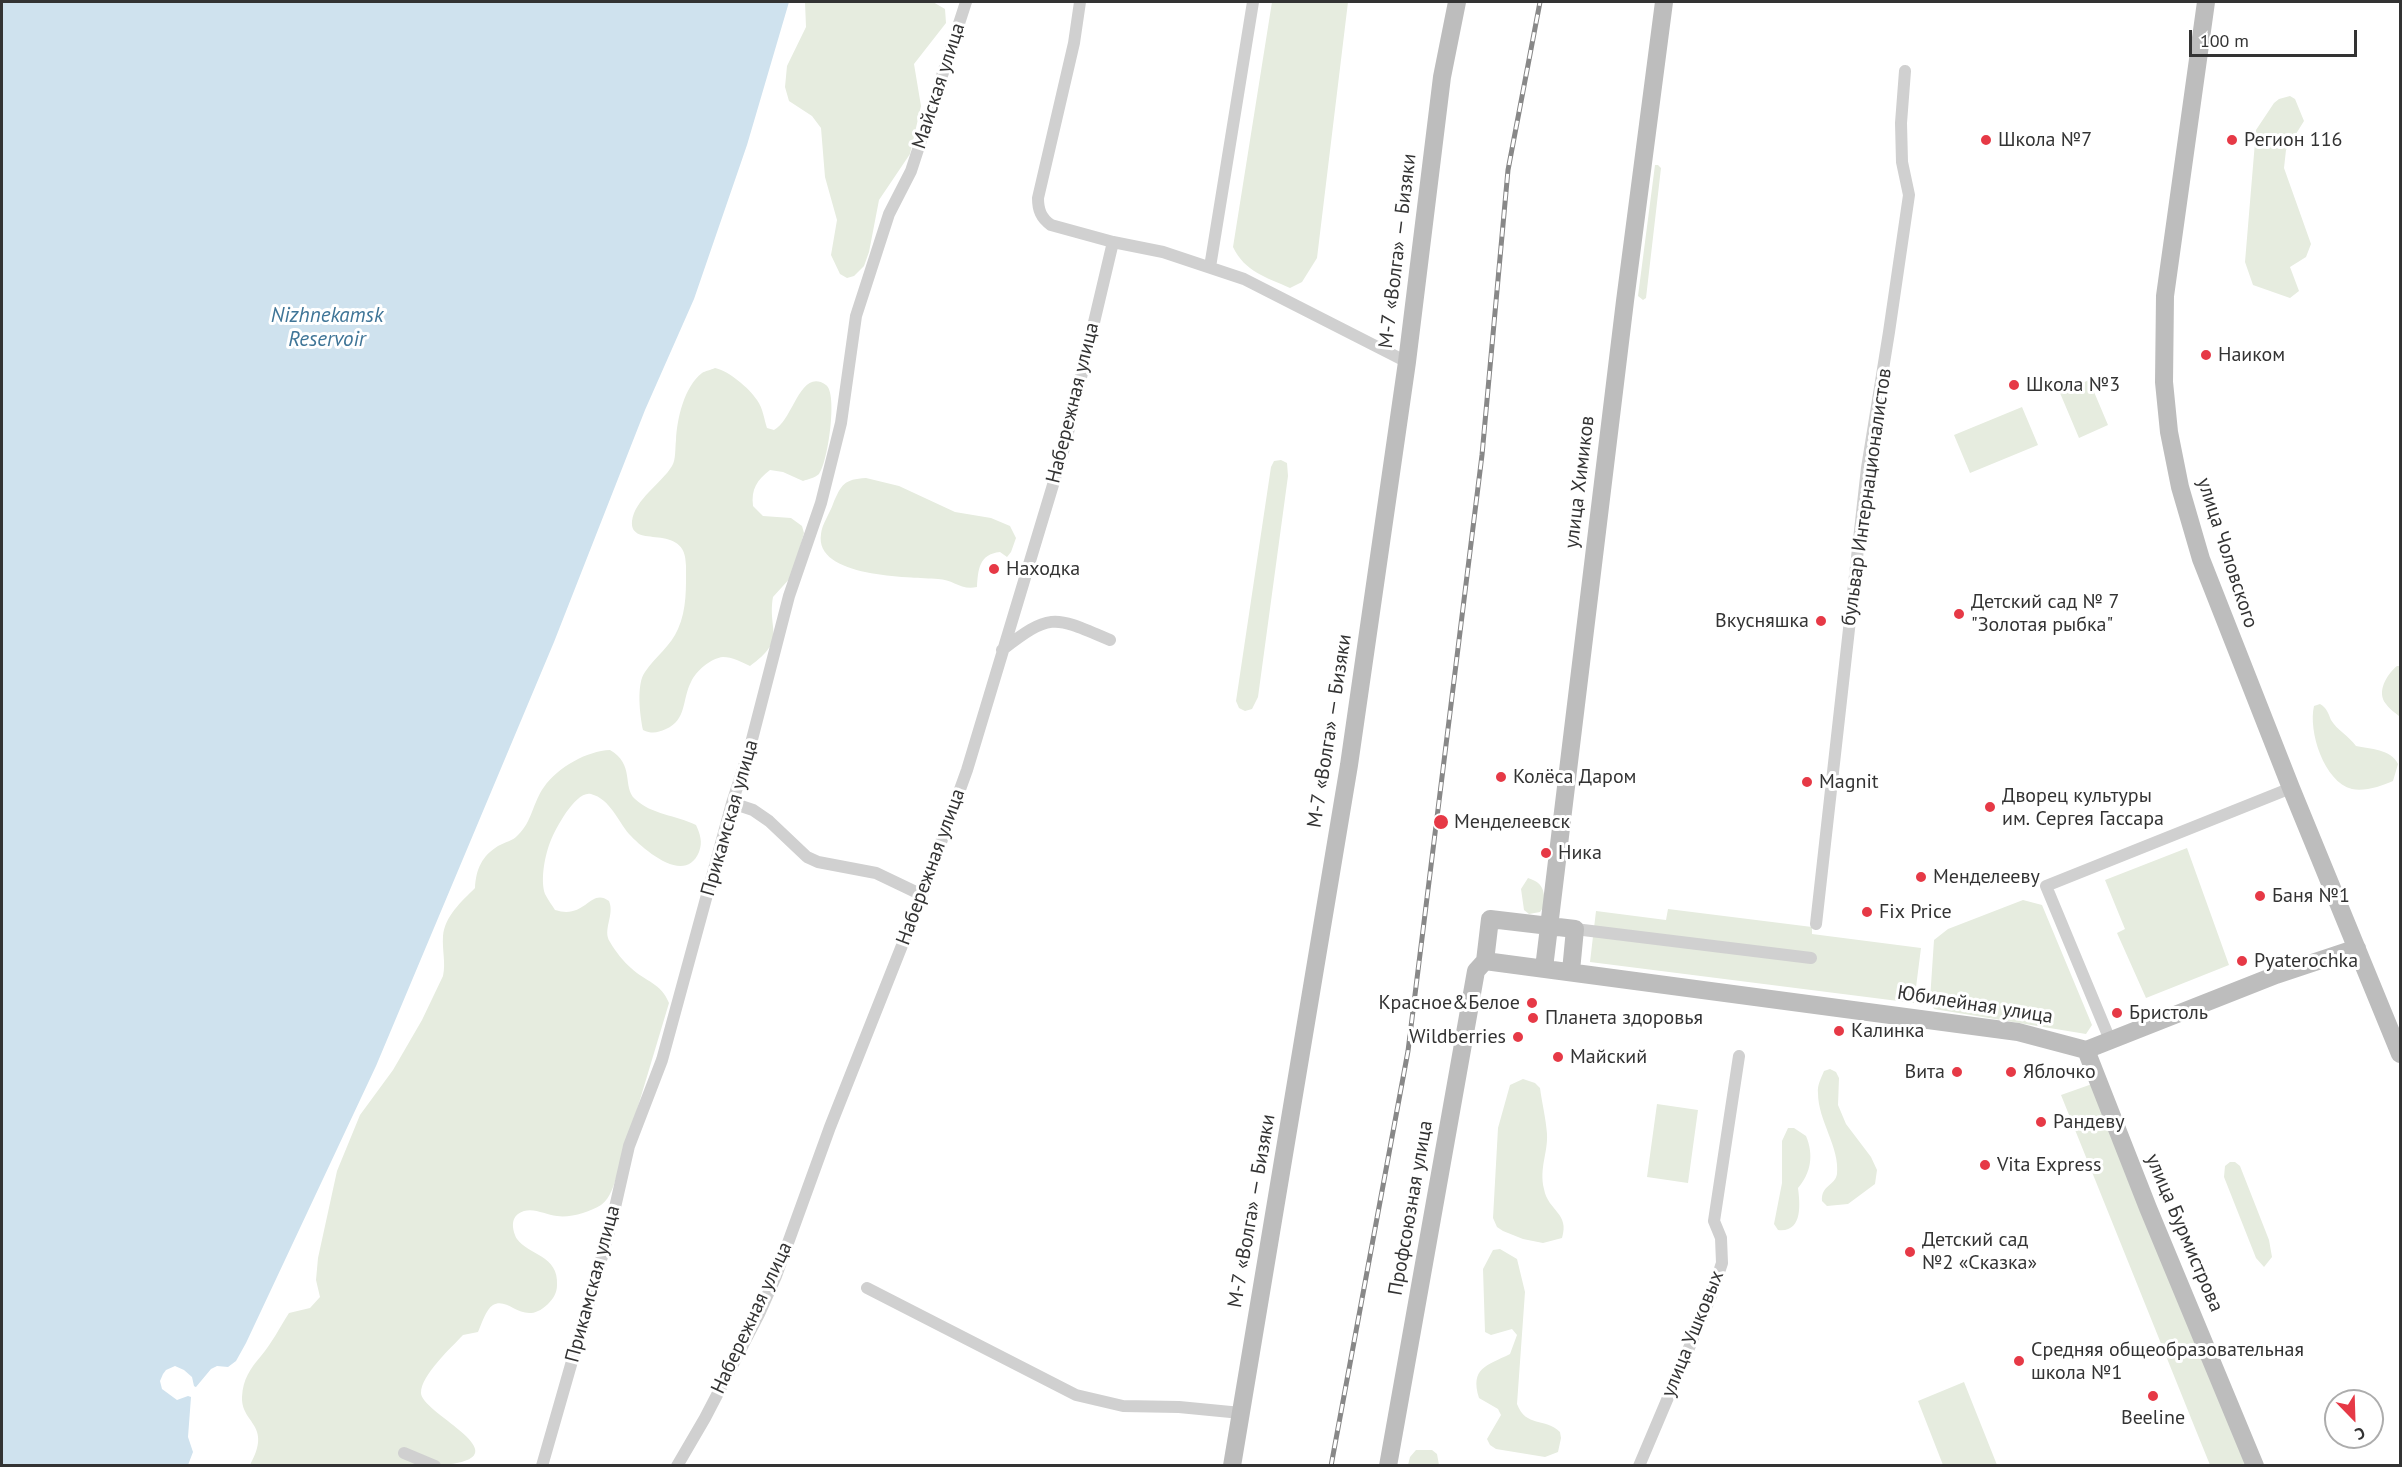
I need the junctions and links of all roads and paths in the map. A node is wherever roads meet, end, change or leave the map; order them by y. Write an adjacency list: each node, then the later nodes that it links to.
1 (966, 2): 8 (street, Майская улица)
2 (1080, 2): 9 (street)
3 (1253, 2): 10 (street)
4 (1457, 2): 11 (main road, М-7 «Волга» — Бизяки)
5 (1664, 2): 18 (main road, улица Химиков)
6 (2206, 2): 14 (main road, улица Чоловского)
7 (1905, 71): 17 (street, бульвар Интернационалистов)
8 (911, 171): 15 (street, Прикамская улица)
9 (1113, 242): 10 (street); 13 (street, Набережная улица)
10 (1210, 267): 11 (street)
11 (1407, 362): 30 (main road, М-7 «Волга» — Бизяки)
12 (1110, 640): 13 (street)
13 (1002, 650): 16 (street, Набережная улица)
14 (2291, 788): 20 (main road, улица Чоловского); 25 (street)
15 (732, 803): 16 (street); 33 (street, Прикамская улица)
16 (922, 896): 34 (street, Набережная улица)
17 (1816, 924)
18 (1549, 927): 19 (main road); 22 (main road, Профсоюзная улица); 23 (main road, улица Химиков)
19 (1575, 929): 21 (street); 24 (main road)
20 (2356, 948): 25 (main road); 27 (main road, улица Чоловского)
21 (1811, 958)
22 (1485, 961): 23 (main road, Юбилейная улица); 36 (main road, Профсоюзная улица)
23 (1544, 968): 24 (main road, Юбилейная улица)
24 (1570, 971): 26 (main road, Юбилейная улица)
25 (2110, 1040): 26 (main road)
26 (2086, 1050): 38 (main road, улица Бурмистрова)
27 (2400, 1054)
28 (1739, 1056): 37 (street, улица Ушковых)
29 (867, 1288): 30 (street)
30 (1241, 1413): 35 (main road, М-7 «Волга» — Бизяки)
31 (404, 1454): 32 (street)
32 (435, 1466)
33 (542, 1466)
34 (677, 1466)
35 (1233, 1466)
36 (1389, 1466)
37 (1639, 1466)
38 (2255, 1466)

